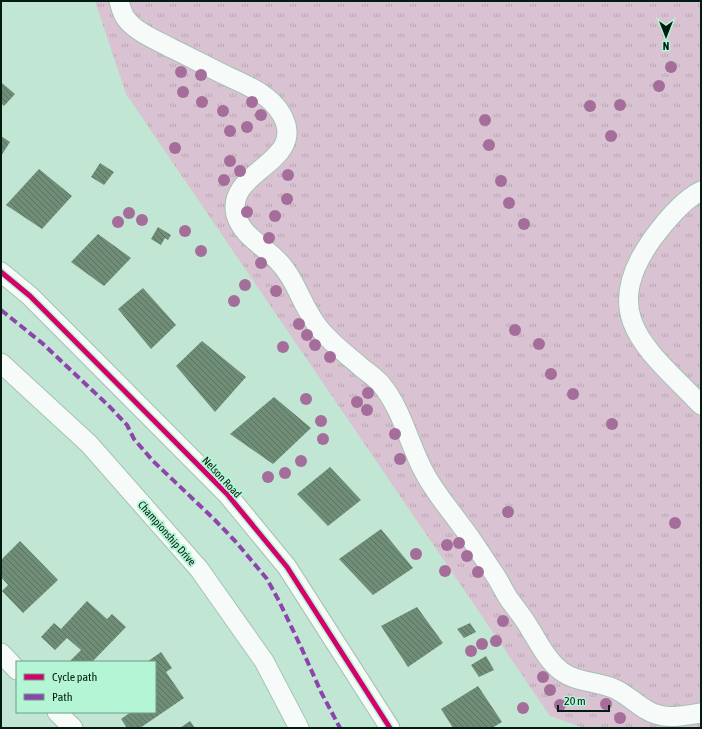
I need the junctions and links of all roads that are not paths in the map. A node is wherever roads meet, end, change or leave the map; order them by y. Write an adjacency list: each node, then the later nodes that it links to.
1 (119, 1): 9 (street)
2 (701, 191): 5 (street)
3 (1, 272): 12 (street, Nelson Road)
4 (1, 363): 11 (street, Championship Drive)
5 (701, 405)
6 (1, 653): 7 (street)
7 (16, 669)
8 (58, 713): 10 (street)
9 (701, 713)
10 (73, 728)
11 (299, 728)
12 (390, 728)

